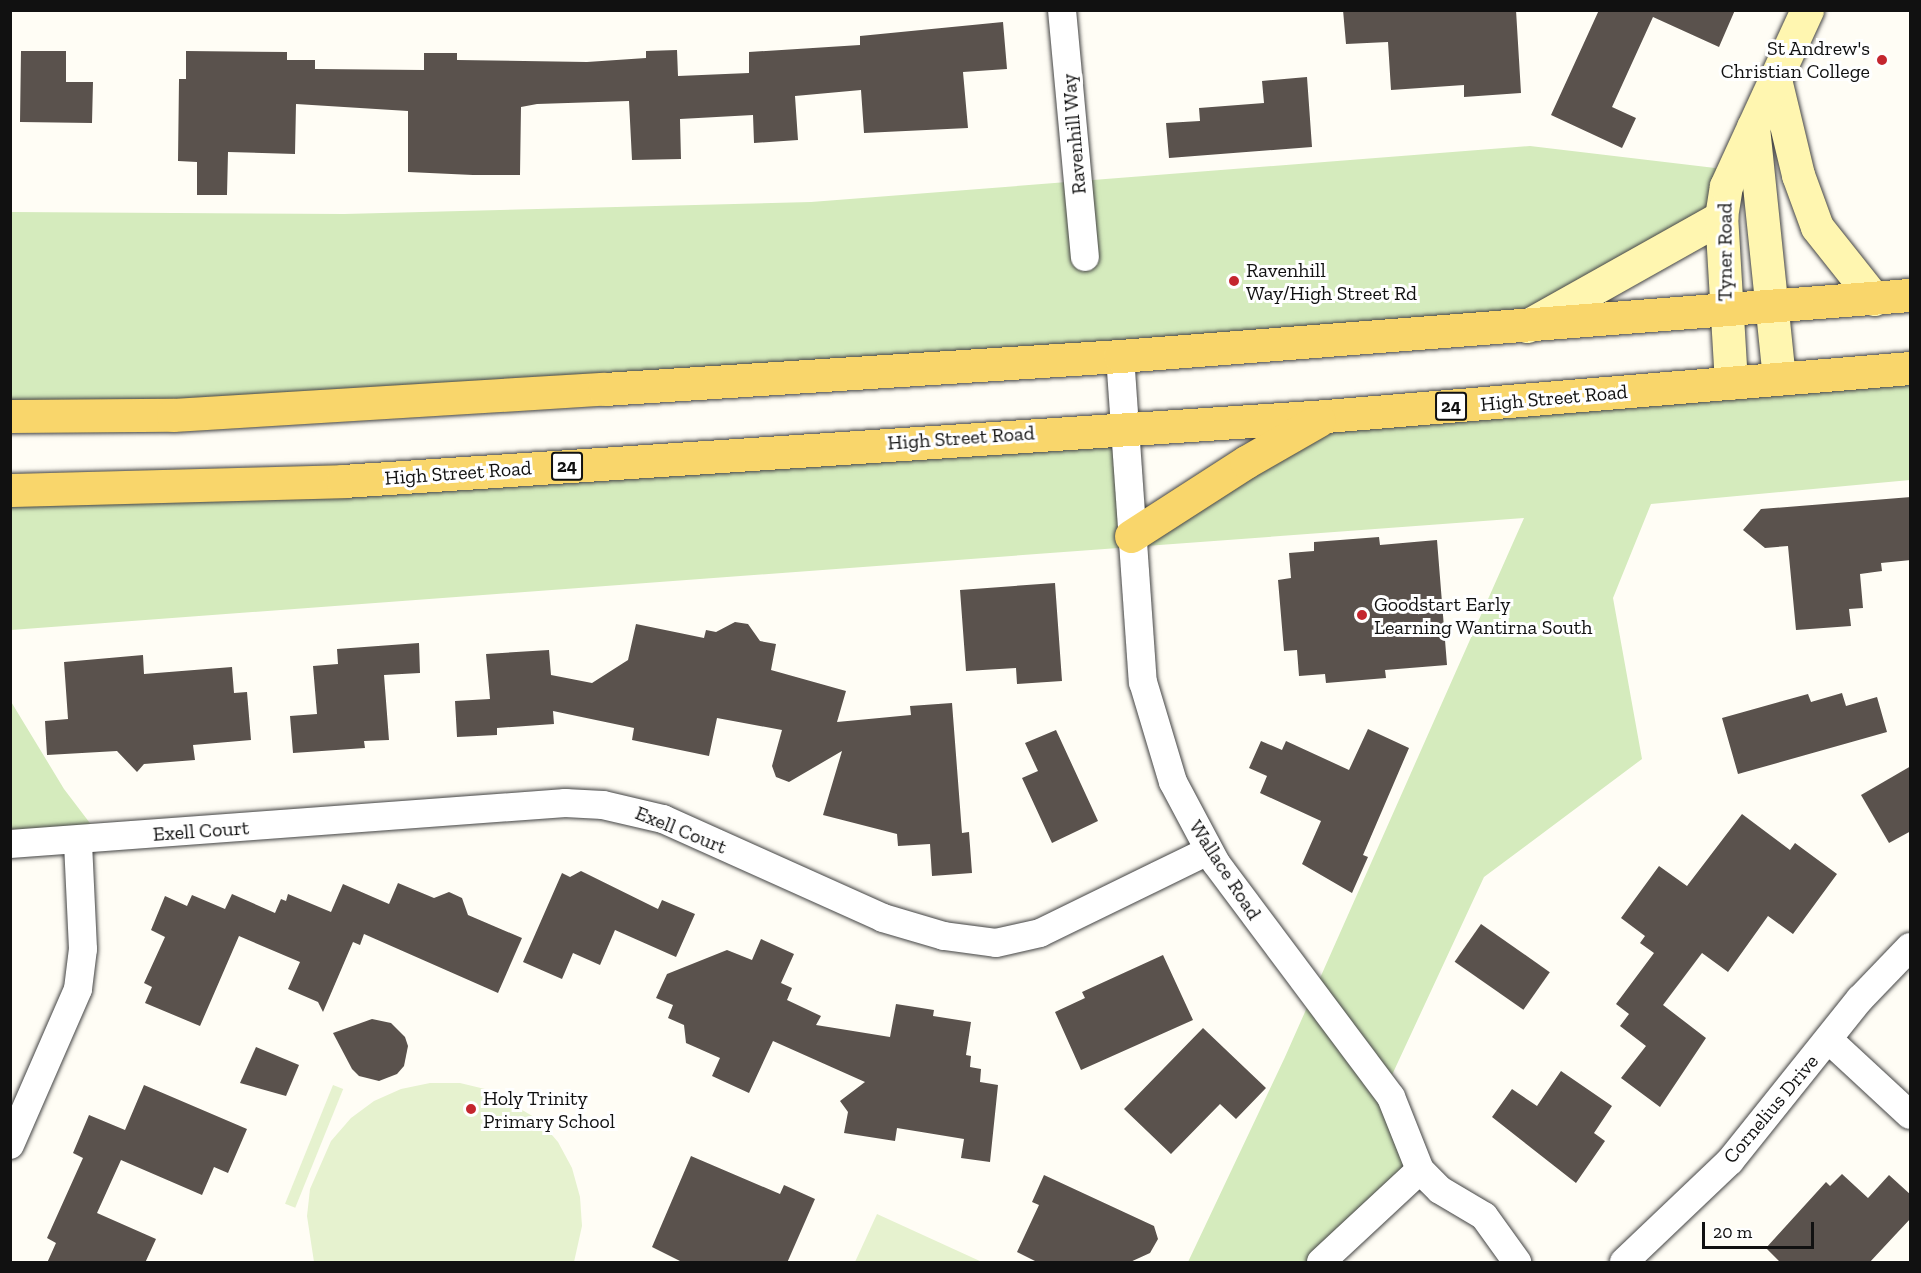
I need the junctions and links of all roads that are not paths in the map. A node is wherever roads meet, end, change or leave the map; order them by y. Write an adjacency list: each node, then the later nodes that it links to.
1 (1062, 10): 6 (street, Ravenhill Way)
2 (1807, 10): 3 (main road, Tyner Road)
3 (1775, 79): 4 (main road, Tyner Road); 8 (main road)
4 (1753, 127): 5 (main road, Tyner Road); 9 (main road, Tyner Road)
5 (1721, 217): 10 (main road, Tyner Road); 11 (main road)
6 (1085, 257)
7 (1911, 295): 8 (main road)
8 (1874, 299): 9 (main road)
9 (1771, 306): 10 (main road); 14 (main road, Tyner Road)
10 (1726, 310): 11 (main road); 15 (main road, Tyner Road)
11 (1527, 326): 12 (main road)
12 (1120, 356): 16 (main road); 18 (street, Wallace Road)
13 (1911, 368): 14 (main road, High Street Road / 24)
14 (1779, 379): 15 (main road, High Street Road / 24)
15 (1731, 383): 17 (main road, High Street Road / 24)
16 (10, 416)
17 (1326, 416): 18 (main road, High Street Road / 24); 20 (main road)
18 (1124, 427): 19 (main road, High Street Road / 24); 20 (street, Wallace Road)
19 (10, 490)
20 (1131, 536): 23 (street, Wallace Road)
21 (78, 841): 22 (street, Exell Court); 23 (street, Exell Court); 27 (street)
22 (10, 844)
23 (1208, 851): 28 (street, Wallace Road)
24 (1911, 947): 25 (street, Cornelius Drive)
25 (1828, 1040): 26 (street); 31 (street, Cornelius Drive)
26 (1911, 1115)
27 (10, 1145)
28 (1420, 1170): 29 (street); 30 (street, Wallace Road)
29 (1321, 1263)
30 (1517, 1263)
31 (1624, 1263)

